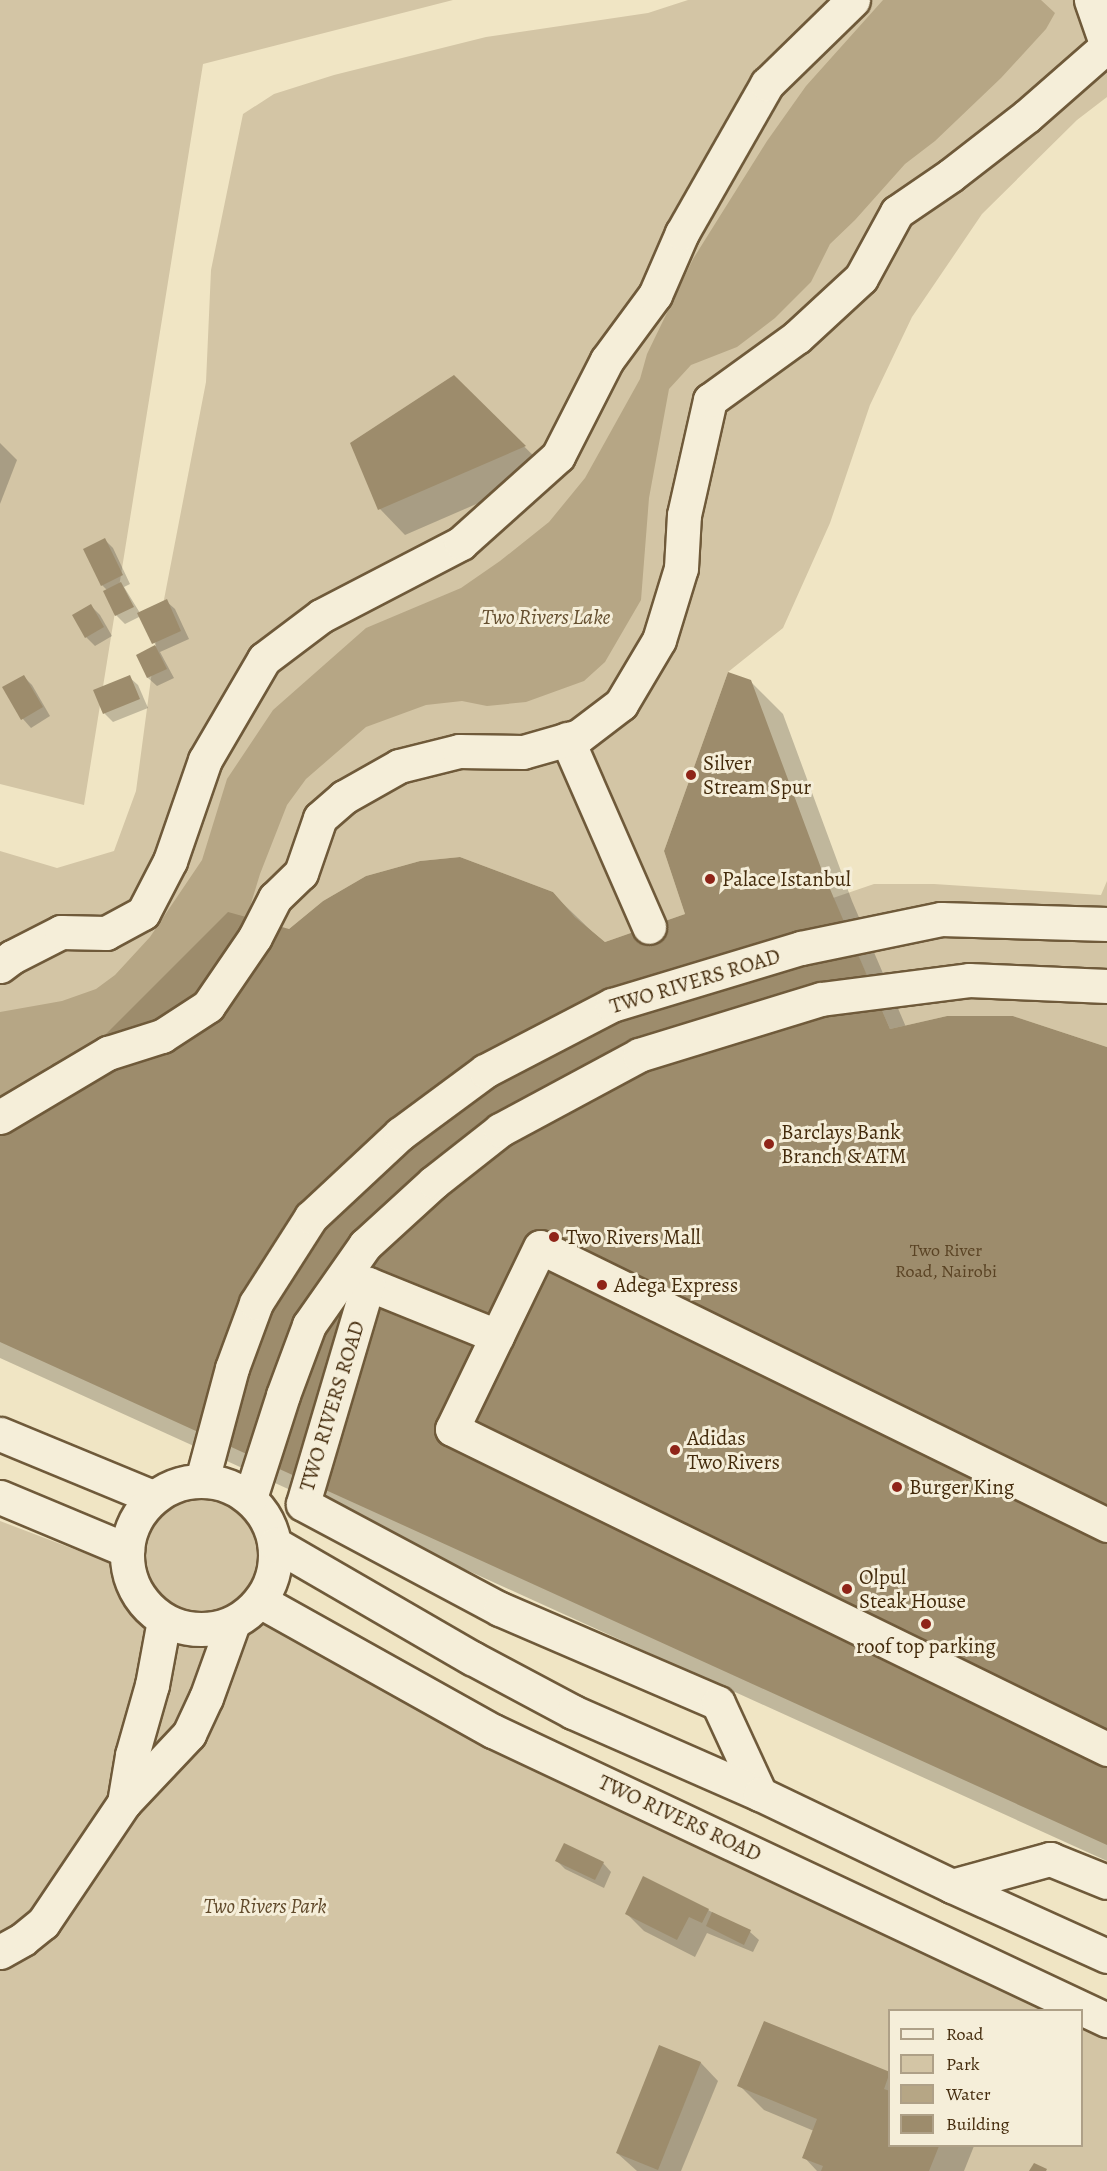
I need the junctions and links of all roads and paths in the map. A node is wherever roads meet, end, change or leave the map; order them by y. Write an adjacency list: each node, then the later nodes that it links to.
1 (853, 0): 6 (street)
2 (1091, 0): 3 (street)
3 (567, 739): 5 (street); 8 (street)
4 (1107, 924): 11 (street, TWO RIVERS ROAD)
5 (649, 927)
6 (0, 966)
7 (1107, 986): 14 (street, TWO RIVERS ROAD)
8 (0, 1117)
9 (497, 1336): 15 (street); 21 (street); 22 (street, TWO RIVERS ROAD)
10 (0, 1434): 13 (street)
11 (202, 1480): 13 (street); 14 (street)
12 (0, 1497): 17 (street)
13 (153, 1497): 17 (street)
14 (250, 1498): 16 (street)
15 (1107, 1525)
16 (275, 1544): 18 (street); 22 (street)
17 (127, 1550): 19 (street)
18 (260, 1601): 20 (street); 28 (street, TWO RIVERS ROAD)
19 (164, 1620): 20 (street); 23 (street)
20 (233, 1623): 23 (street)
21 (1107, 1749)
22 (760, 1794): 25 (street)
23 (124, 1803): 26 (street)
24 (1107, 1882): 25 (street)
25 (952, 1886): 27 (street)
26 (0, 1952)
27 (1107, 1956)
28 (1107, 2020)

